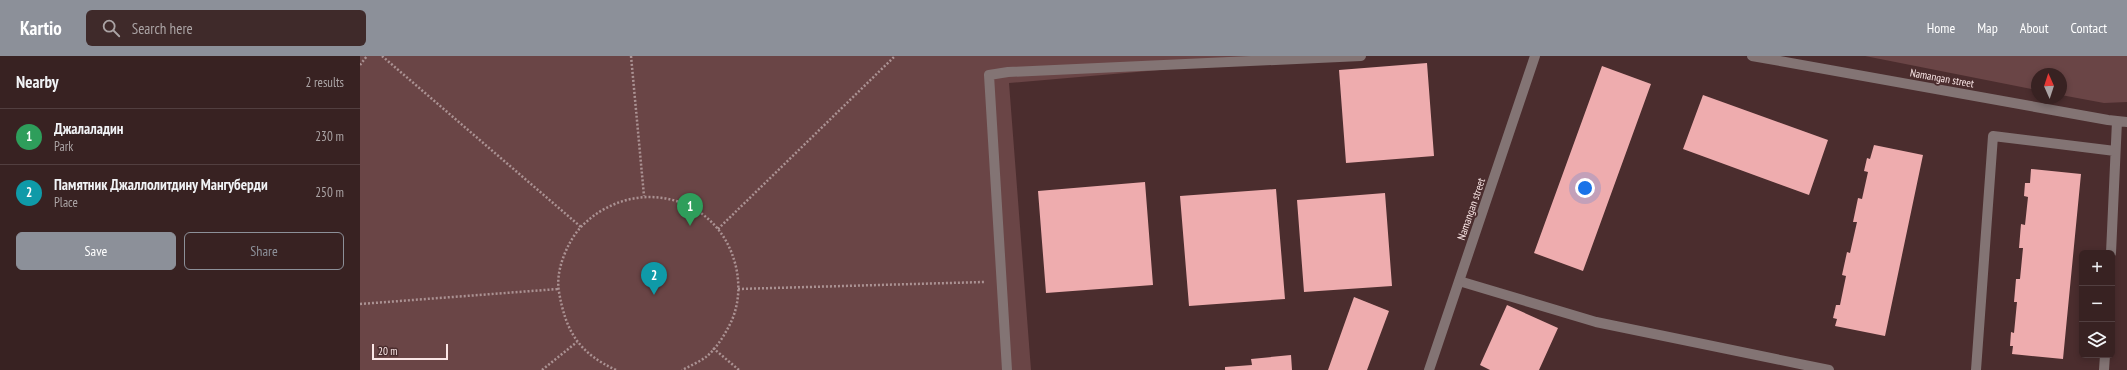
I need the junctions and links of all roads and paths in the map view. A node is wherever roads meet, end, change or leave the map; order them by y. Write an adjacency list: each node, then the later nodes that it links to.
1 (367, 56): 8 (path)
2 (382, 56): 12 (path)
3 (631, 56): 11 (path)
4 (895, 56): 13 (path)
5 (1361, 56): 16 (street)
6 (1536, 56): 15 (street, Namangan street)
7 (1752, 56): 9 (street, Namangan street)
8 (360, 65)
9 (2122, 121): 10 (street)
10 (2115, 151): 14 (street); 30 (street)
11 (644, 196): 12 (path); 13 (path)
12 (581, 227): 17 (path)
13 (718, 229): 18 (path)
14 (2111, 250)
15 (1459, 281): 28 (street, Namangan street); 29 (street)
16 (1000, 282): 18 (path); 27 (street)
17 (558, 289): 19 (path); 20 (path)
18 (738, 289): 21 (path)
19 (360, 304)
20 (577, 342): 23 (path); 24 (path)
21 (713, 348): 25 (path); 26 (path)
22 (2105, 358): 31 (street)
23 (542, 370)
24 (616, 370)
25 (682, 370)
26 (739, 370)
27 (1007, 370)
28 (1429, 370)
29 (1829, 370)
30 (1976, 370)
31 (2104, 370)

